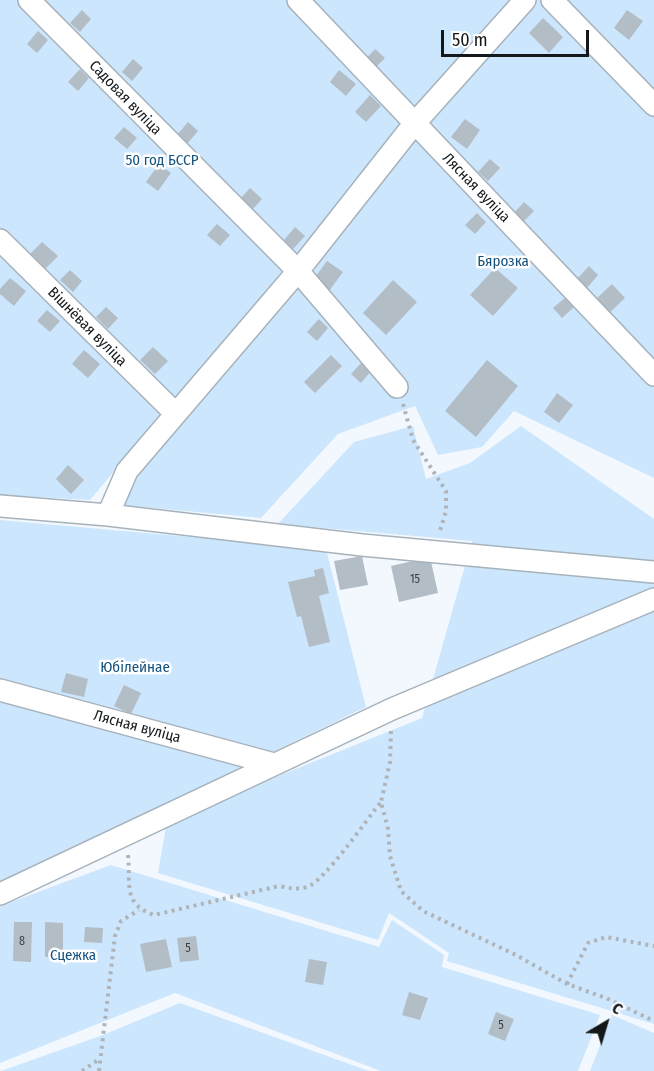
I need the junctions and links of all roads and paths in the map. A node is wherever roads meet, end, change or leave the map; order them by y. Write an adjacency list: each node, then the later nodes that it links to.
1 (29, 0): 8 (street, Садовая вуліца)
2 (298, 0): 6 (street, Лясная вуліца)
3 (525, 0): 6 (street)
4 (552, 0): 5 (street)
5 (654, 105)
6 (414, 124): 8 (street); 9 (street, Лясная вуліца)
7 (0, 240): 11 (street, Вішнёвая вуліца)
8 (298, 271): 10 (street); 11 (street)
9 (654, 375)
10 (397, 387): 14 (path)
11 (175, 413): 13 (street)
12 (0, 506): 13 (street)
13 (108, 515): 14 (street)
14 (433, 552): 15 (street)
15 (654, 572)
16 (654, 599): 18 (street)
17 (0, 690): 19 (street, Лясная вуліца)
18 (392, 709): 19 (street); 20 (path)
19 (274, 764): 21 (street)
20 (381, 802): 23 (path); 25 (path)
21 (125, 834): 22 (street); 23 (path)
22 (0, 894)
23 (139, 910): 27 (path)
24 (654, 946): 25 (path)
25 (567, 984): 26 (path)
26 (654, 1021)
27 (99, 1060): 28 (path); 29 (path)
28 (82, 1071)
29 (99, 1071)

